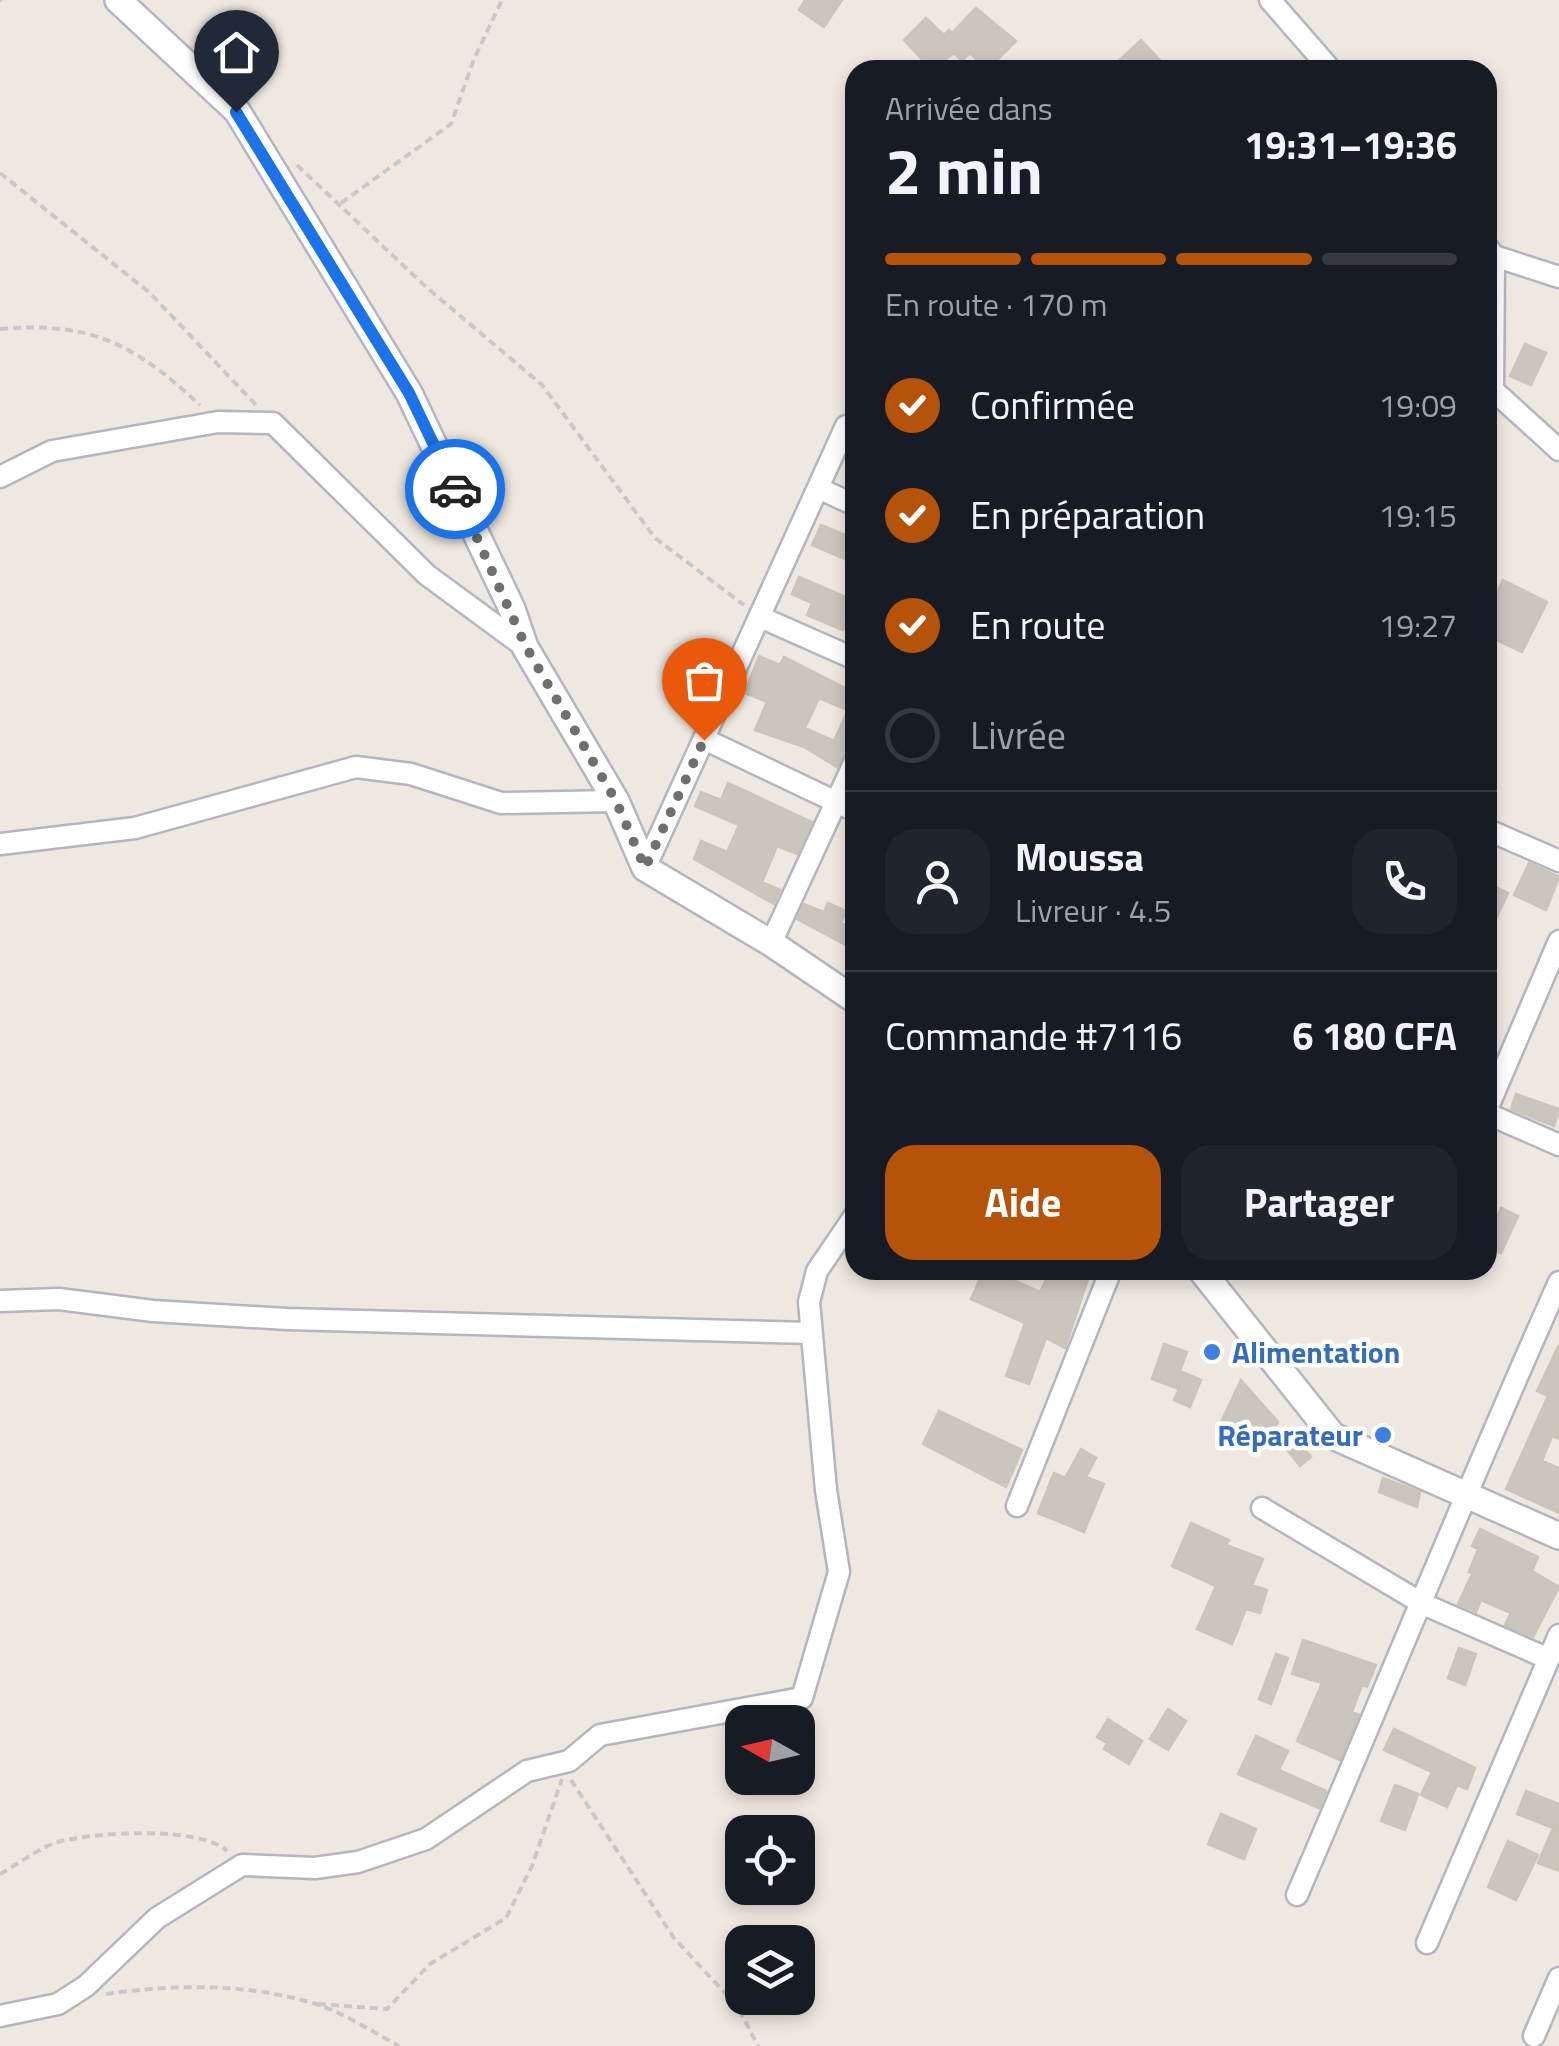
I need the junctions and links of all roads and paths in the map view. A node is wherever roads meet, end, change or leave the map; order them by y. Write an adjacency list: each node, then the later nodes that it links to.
1 (118, 0): 20 (street)
2 (502, 0): 7 (path)
3 (1270, 0): 4 (street)
4 (1322, 60)
5 (296, 164): 7 (path)
6 (0, 173): 13 (path)
7 (340, 204): 19 (path)
8 (1497, 254): 9 (street)
9 (1559, 277)
10 (0, 329): 12 (path)
11 (1497, 393): 15 (street)
12 (218, 422): 13 (street); 16 (street)
13 (273, 423): 20 (street)
14 (845, 428): 17 (street)
15 (1559, 450)
16 (0, 477)
17 (818, 488): 18 (street); 19 (street)
18 (845, 501)
19 (760, 616): 21 (street); 22 (street)
20 (526, 647): 23 (street)
21 (845, 654)
22 (704, 740): 24 (street); 29 (street)
23 (616, 801): 27 (street); 29 (street)
24 (845, 806)
25 (845, 808): 31 (street)
26 (1497, 834): 28 (street)
27 (0, 844)
28 (1559, 860)
29 (645, 868): 31 (street)
30 (1559, 941): 33 (street)
31 (771, 943): 32 (street)
32 (845, 993)
33 (1497, 1089)
34 (1497, 1115): 35 (street)
35 (1559, 1145)
36 (845, 1229): 41 (street)
37 (1108, 1280): 43 (street)
38 (1209, 1280): 42 (street)
39 (1559, 1282): 42 (street)
40 (0, 1301): 41 (street)
41 (809, 1333): 49 (street)
42 (1464, 1494): 45 (street); 46 (street)
43 (1017, 1506)
44 (1262, 1508): 46 (street)
45 (1559, 1536)
46 (1422, 1604): 48 (street); 52 (street)
47 (1559, 1635): 48 (street)
48 (1549, 1659): 53 (street)
49 (568, 1760): 50 (street); 56 (path); 60 (path)
50 (242, 1865): 51 (path); 57 (street)
51 (0, 1874)
52 (1297, 1896)
53 (1427, 1943)
54 (1559, 1978): 58 (street)
55 (100, 1994): 56 (path)
56 (318, 2004): 59 (path)
57 (0, 2016)
58 (1534, 2036)
59 (400, 2046)
60 (758, 2046)

